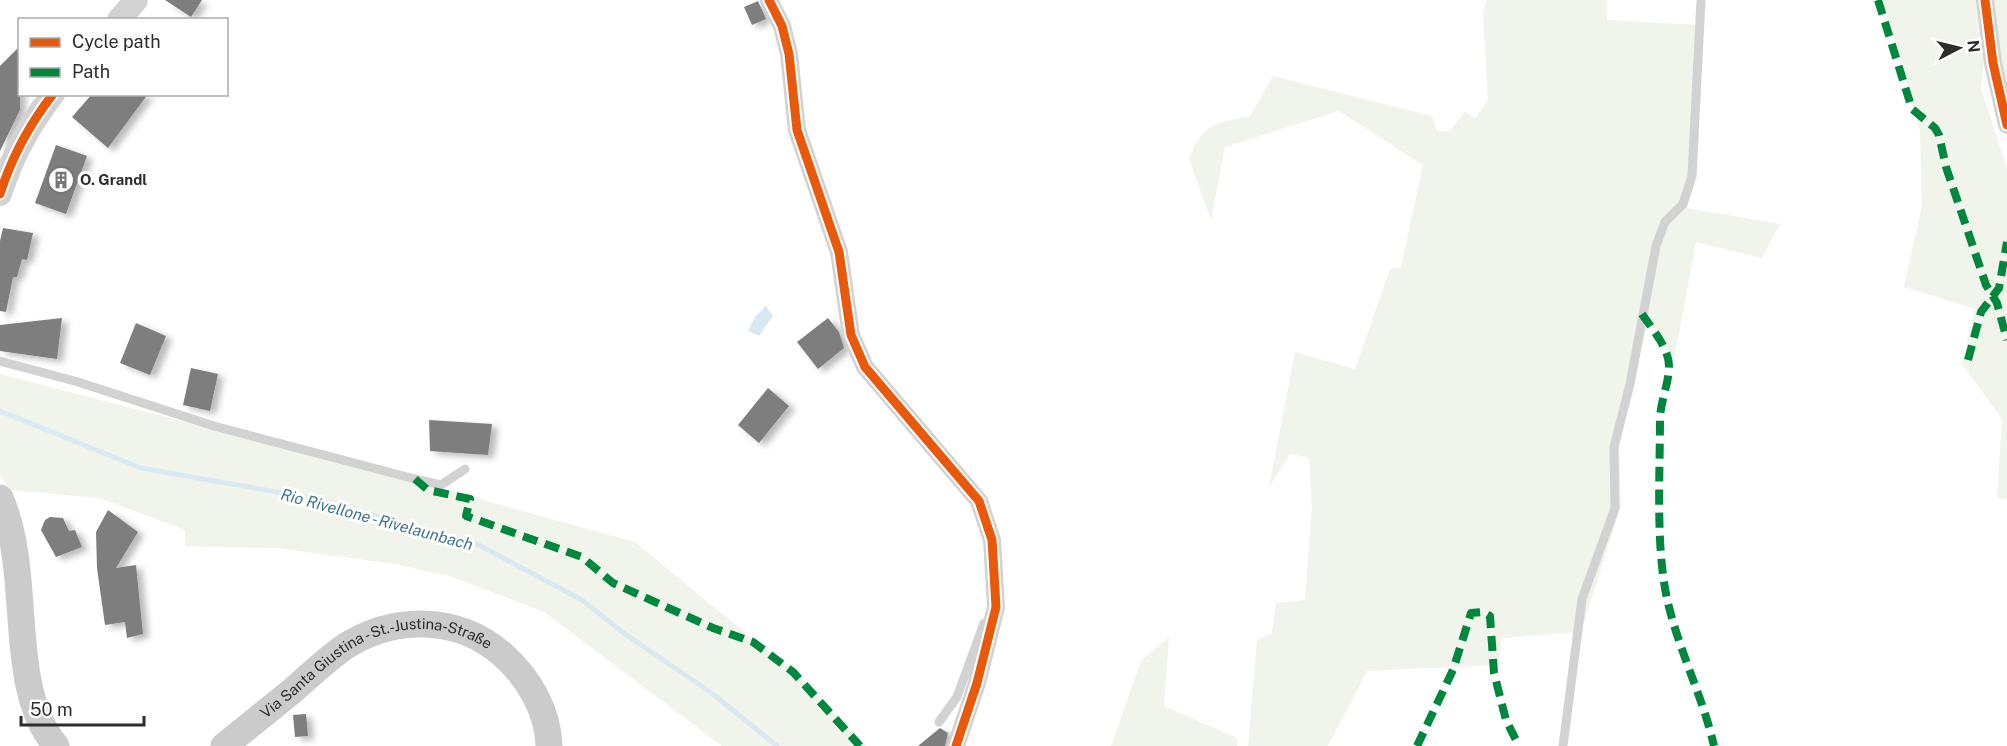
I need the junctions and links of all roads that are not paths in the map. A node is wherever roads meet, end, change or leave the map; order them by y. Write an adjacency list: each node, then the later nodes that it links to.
1 (136, 0): 5 (street)
2 (769, 0): 12 (street)
3 (1701, 0): 18 (lane)
4 (1985, 0): 7 (street)
5 (121, 18)
6 (52, 96): 8 (street)
7 (2007, 125)
8 (0, 194)
9 (0, 361): 10 (lane)
10 (465, 469)
11 (2, 504): 14 (main road)
12 (996, 607): 13 (lane); 17 (street)
13 (939, 722)
14 (56, 746)
15 (224, 746): 16 (main road, Via Santa Giustina - St.-Justina-Straße)
16 (549, 746)
17 (956, 746)
18 (1563, 746)

